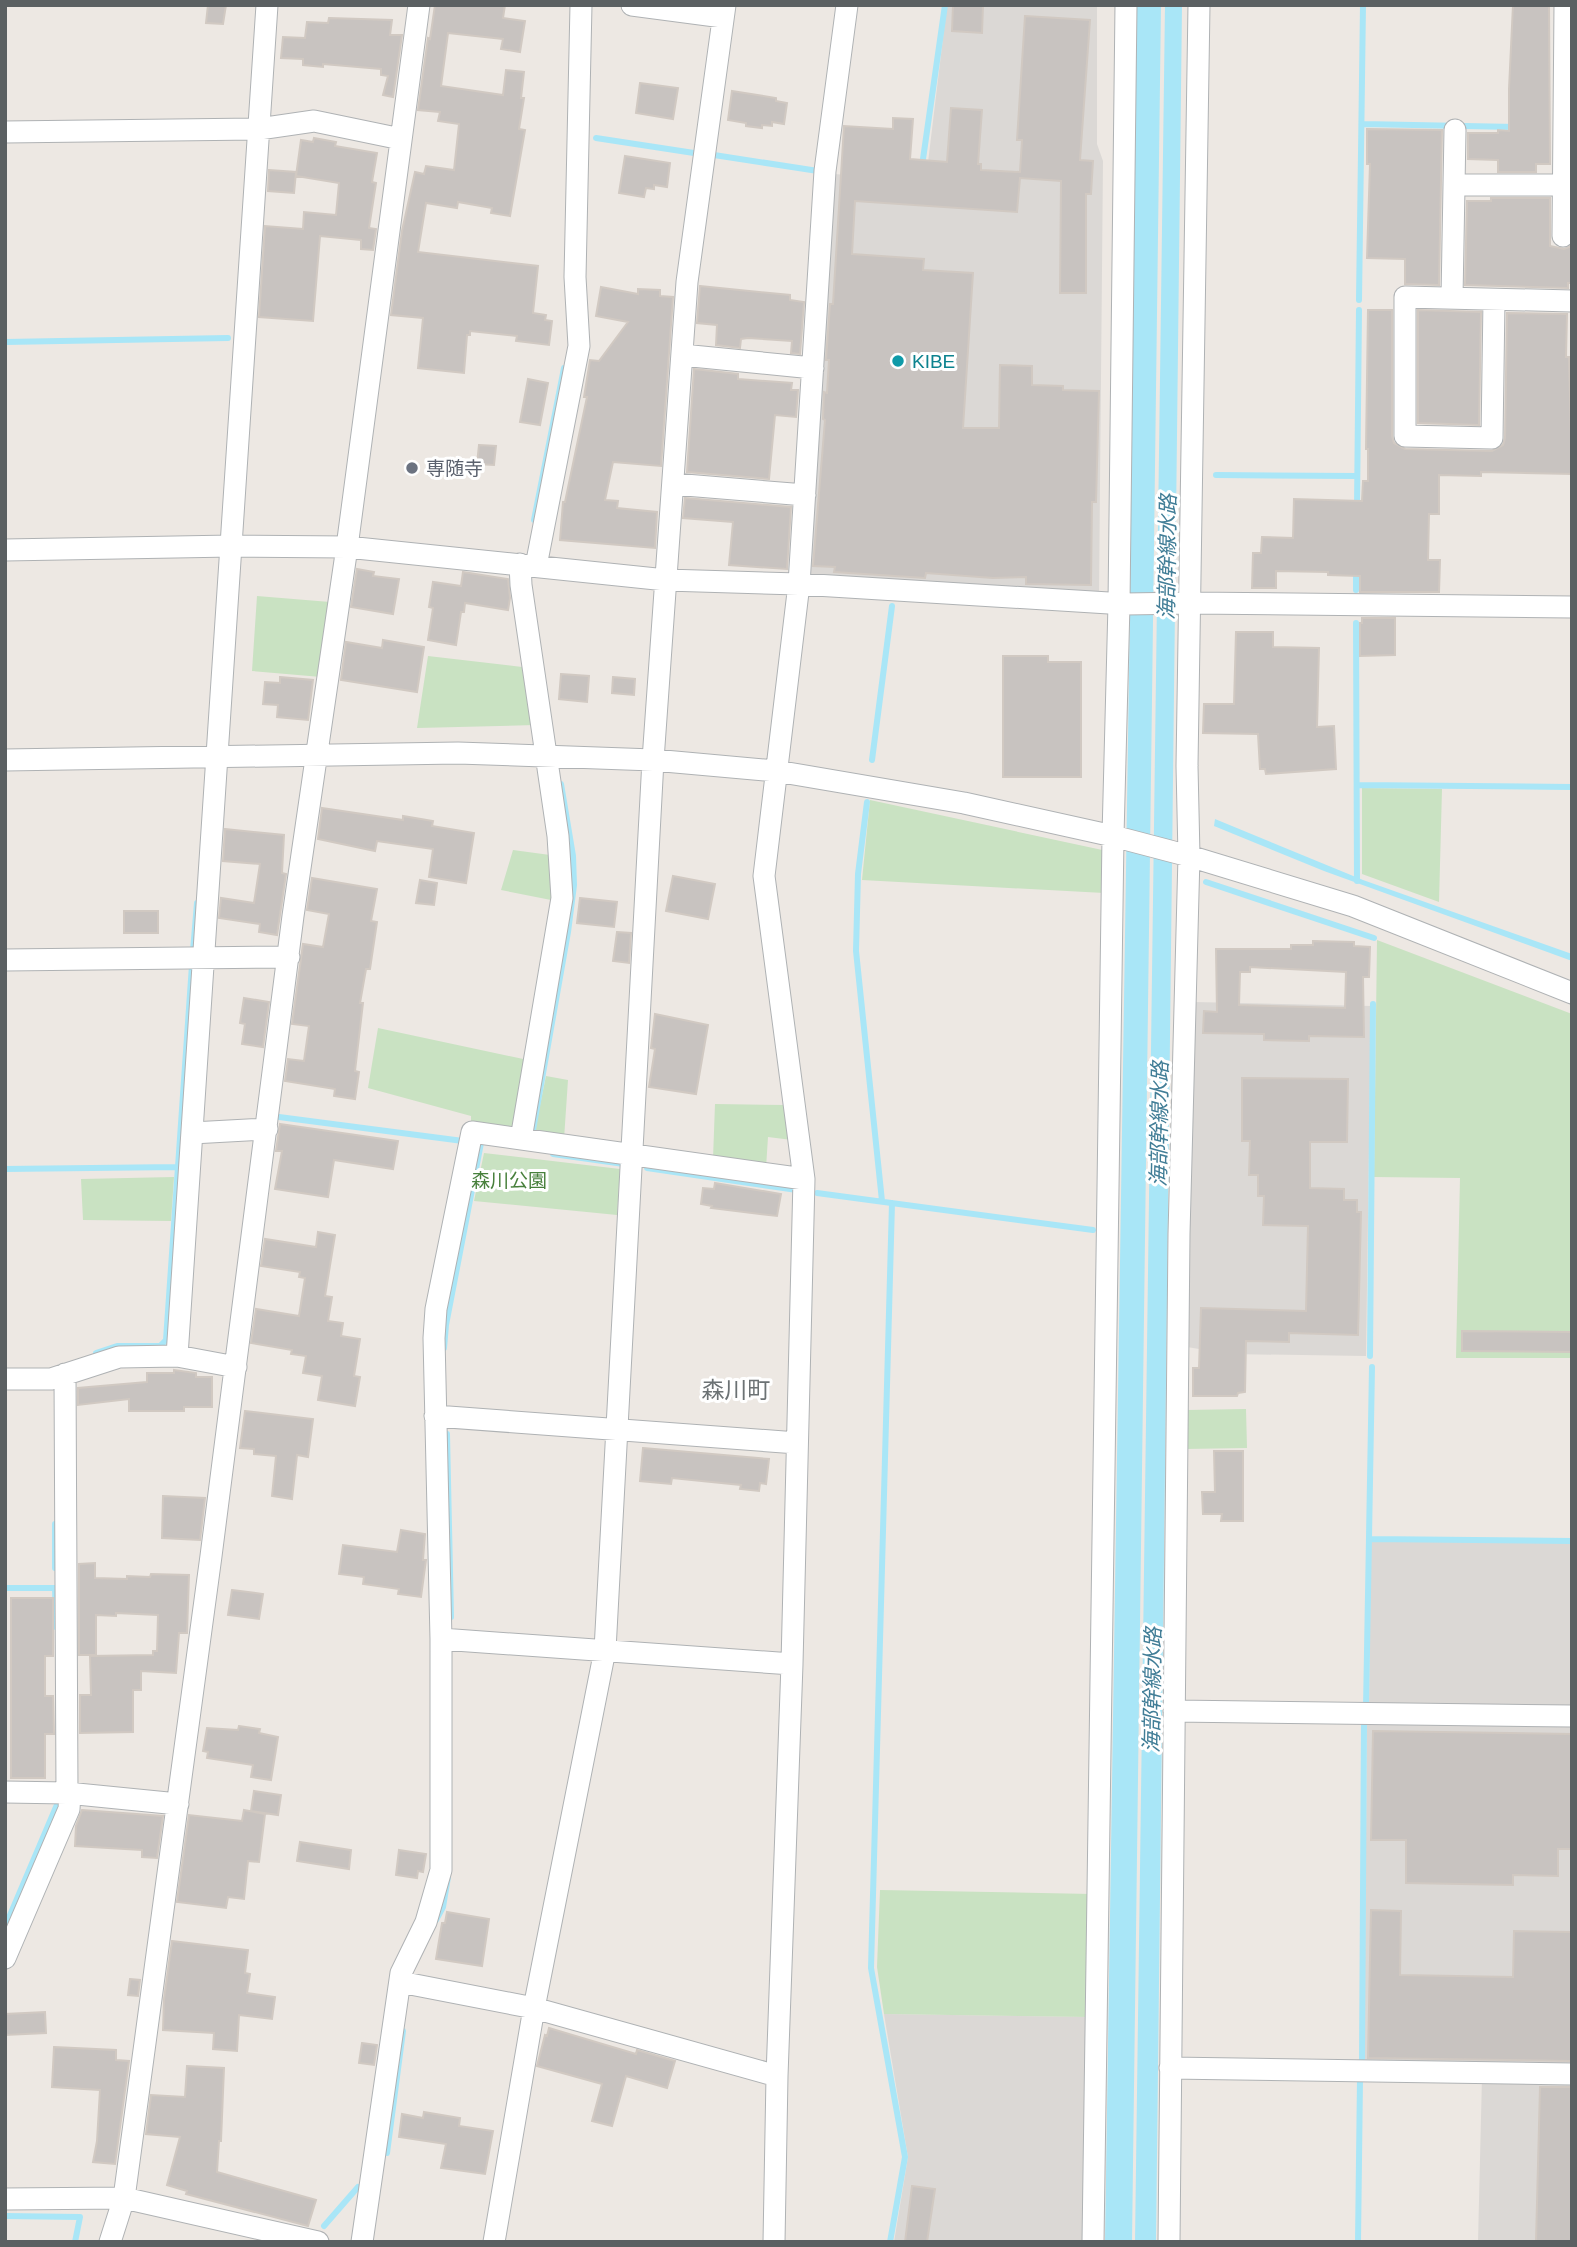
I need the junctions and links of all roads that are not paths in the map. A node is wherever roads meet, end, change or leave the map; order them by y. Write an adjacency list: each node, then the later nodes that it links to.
1 (267, 5): 10 (street)
2 (419, 5): 13 (street)
3 (581, 5): 27 (street)
4 (632, 5): 9 (street)
5 (847, 5): 21 (street)
6 (1126, 5): 31 (street)
7 (1199, 5): 30 (street)
8 (1564, 5): 15 (street)
9 (724, 11): 20 (street)
10 (259, 129): 12 (street); 13 (street); 24 (street)
11 (1455, 130): 14 (street)
12 (5, 132)
13 (401, 139): 25 (street)
14 (1454, 185): 15 (street); 17 (street)
15 (1567, 185): 16 (street)
16 (1563, 236)
17 (1452, 298): 18 (street); 18 (street)
18 (1494, 299): 19 (street)
19 (1572, 301)
20 (682, 355): 21 (street); 22 (street)
21 (813, 368): 23 (street)
22 (673, 484): 23 (street); 28 (street)
23 (805, 495): 29 (street)
24 (232, 546): 25 (street); 26 (street); 35 (street)
25 (348, 547): 27 (street); 33 (street)
26 (5, 550)
27 (528, 565): 28 (street); 34 (street)
28 (666, 580): 29 (street); 37 (street)
29 (799, 584): 31 (street); 38 (street)
30 (1186, 603): 31 (street); 32 (street); 40 (street)
31 (1122, 604): 39 (street)
32 (1572, 607)
33 (317, 755): 34 (street); 35 (street); 42 (street)
34 (546, 755): 37 (street); 47 (street)
35 (218, 758): 36 (street); 41 (street)
36 (5, 760)
37 (653, 760): 38 (street); 48 (street)
38 (776, 771): 39 (street); 49 (street)
39 (1113, 836): 40 (street); 78 (street)
40 (1184, 855): 44 (street); 60 (street)
41 (204, 957): 42 (street); 43 (street); 46 (street)
42 (289, 957): 45 (street)
43 (5, 960)
44 (1572, 993)
45 (267, 1129): 46 (street); 51 (street)
46 (192, 1133): 50 (street)
47 (521, 1139): 48 (street); 54 (street)
48 (632, 1153): 49 (street); 55 (street)
49 (804, 1179): 56 (street)
50 (177, 1356): 51 (street); 52 (street)
51 (236, 1367): 64 (street)
52 (65, 1374): 53 (street); 63 (street)
53 (5, 1379)
54 (435, 1416): 55 (street); 57 (street)
55 (618, 1431): 56 (street); 58 (street)
56 (797, 1443): 59 (street)
57 (441, 1639): 58 (street); 66 (street)
58 (605, 1650): 59 (street); 67 (street)
59 (792, 1664): 70 (street)
60 (1174, 1711): 61 (street); 68 (street)
61 (1572, 1716)
62 (5, 1793): 63 (street)
63 (69, 1793): 64 (street); 65 (street)
64 (178, 1804): 71 (street)
65 (5, 1958)
66 (400, 1982): 67 (street); 75 (street)
67 (534, 2008): 70 (street); 76 (street)
68 (1170, 2068): 69 (street); 79 (street)
69 (1572, 2074)
70 (776, 2076): 77 (street)
71 (124, 2198): 72 (street); 73 (street); 74 (street)
72 (5, 2199)
73 (110, 2242)
74 (318, 2242)
75 (362, 2242)
76 (494, 2242)
77 (774, 2242)
78 (1093, 2242)
79 (1169, 2242)

